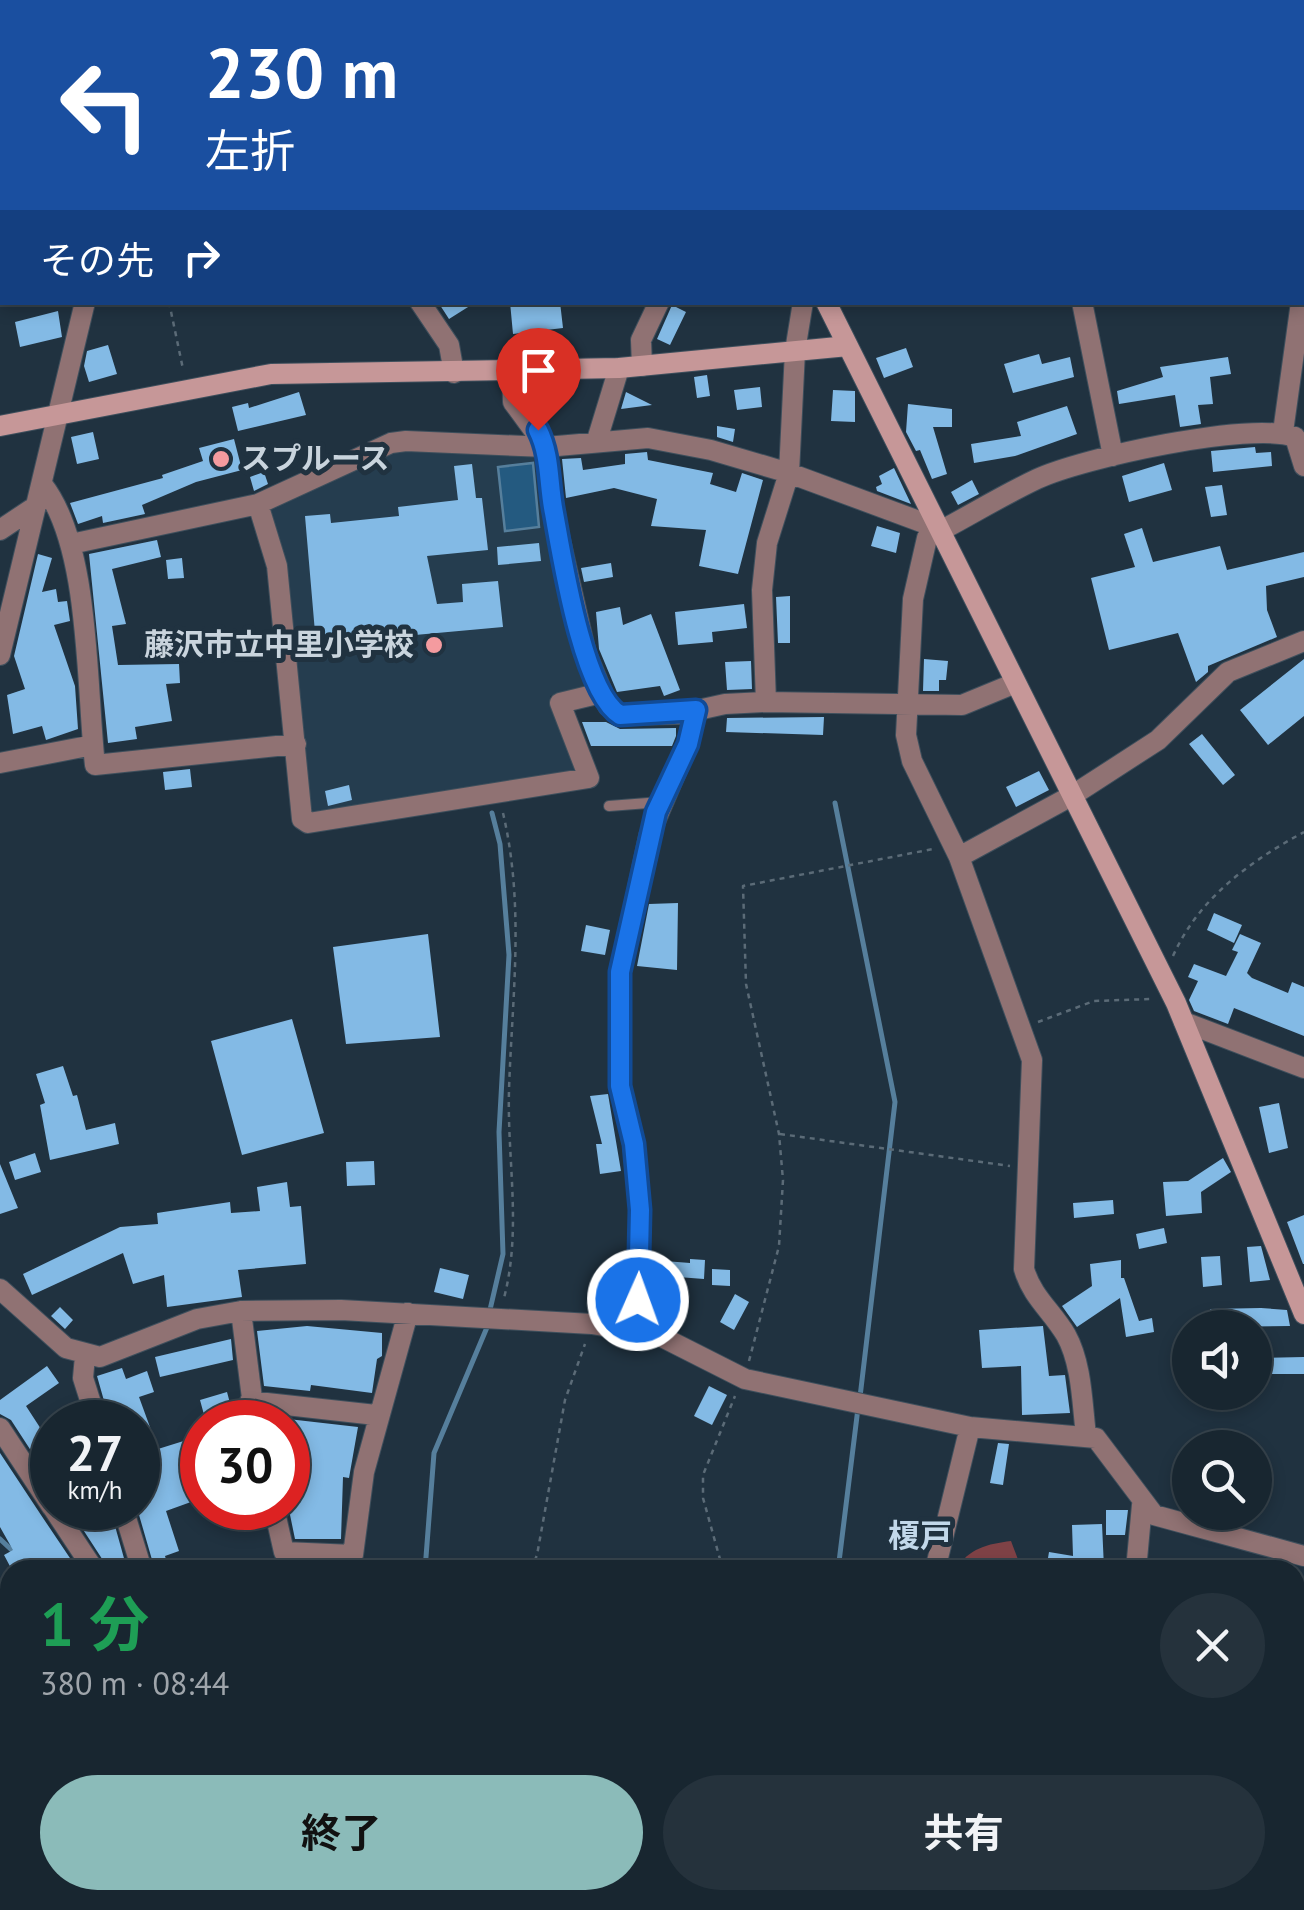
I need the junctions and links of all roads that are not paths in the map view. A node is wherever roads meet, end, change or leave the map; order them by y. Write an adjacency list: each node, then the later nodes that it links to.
1 (84, 305): 14 (street)
2 (422, 305): 13 (street)
3 (658, 305): 10 (street)
4 (803, 305): 9 (street)
5 (828, 305): 8 (street)
6 (1083, 305): 19 (street)
7 (1302, 305): 16 (street)
8 (848, 346): 9 (street); 26 (street)
9 (795, 351): 10 (street); 21 (street)
10 (642, 366): 11 (street)
11 (619, 368): 12 (street); 17 (street)
12 (512, 372): 13 (street); 18 (street)
13 (454, 373): 14 (street)
14 (58, 414): 15 (street); 22 (street)
15 (0, 426)
16 (1283, 432): 19 (street); 20 (street)
17 (596, 440): 18 (street); 21 (street)
18 (546, 446): 23 (street); 31 (street)
19 (1113, 456): 26 (street)
20 (1304, 466)
21 (789, 474): 26 (street); 32 (street)
22 (42, 484): 24 (street); 27 (street)
23 (258, 504): 27 (street); 35 (street)
24 (36, 506): 25 (street); 29 (street)
25 (0, 530)
26 (943, 530): 30 (street); 33 (street)
27 (71, 544): 36 (street)
28 (1304, 640): 38 (street)
29 (0, 654)
30 (1013, 684): 33 (street); 38 (street)
31 (601, 693): 34 (street); 35 (street)
32 (766, 702): 33 (street); 34 (street)
33 (905, 706): 41 (street)
34 (696, 710): 39 (street)
35 (296, 744): 36 (street)
36 (93, 745): 37 (street)
37 (0, 763)
38 (1074, 795): 41 (street); 42 (street)
39 (661, 802): 40 (lane); 48 (street)
40 (609, 806)
41 (956, 851): 56 (street)
42 (1180, 1012): 43 (street); 47 (street)
43 (1304, 1068)
44 (0, 1289): 49 (street)
45 (241, 1311): 46 (street); 49 (street); 51 (street)
46 (408, 1313): 48 (street); 53 (street)
47 (1304, 1314)
48 (637, 1330): 54 (street)
49 (86, 1356): 50 (street)
50 (90, 1400)
51 (250, 1400)
52 (310, 1408): 53 (street)
53 (376, 1416): 61 (street)
54 (970, 1427): 56 (street); 65 (street)
55 (0, 1428): 57 (street)
56 (1086, 1435): 58 (street)
57 (30, 1473)
58 (1142, 1505): 62 (street); 66 (street)
59 (68, 1530): 63 (street)
60 (130, 1530): 64 (street)
61 (279, 1530)
62 (1304, 1556)
63 (87, 1560)
64 (139, 1560)
65 (937, 1560)
66 (1137, 1560)

